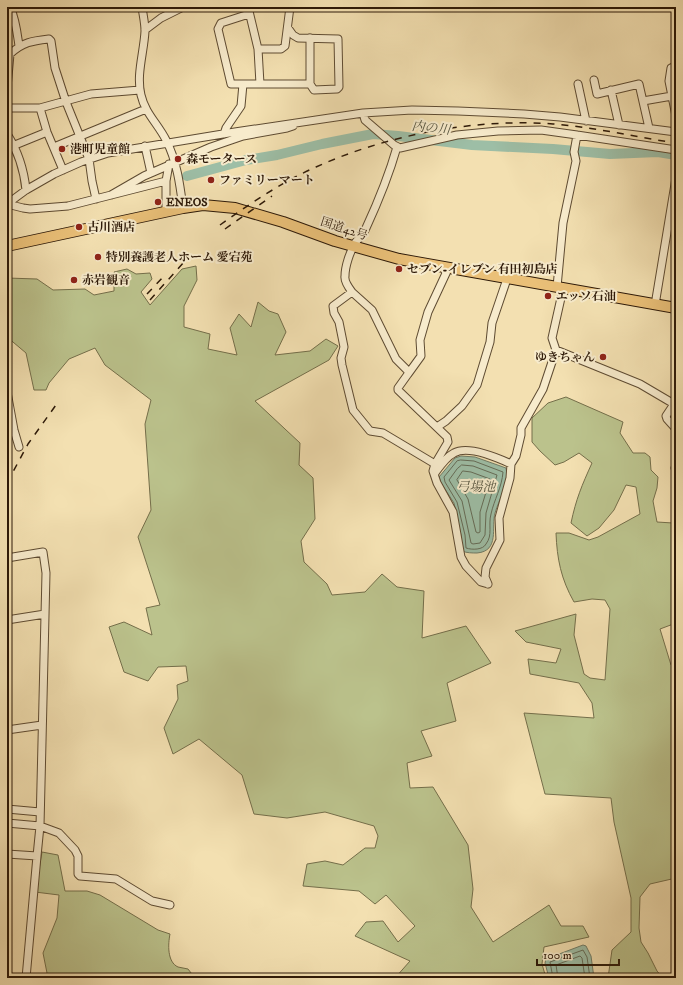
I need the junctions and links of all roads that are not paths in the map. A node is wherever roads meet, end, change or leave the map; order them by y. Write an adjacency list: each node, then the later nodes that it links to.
1 (10, 7): 9 (street)
2 (142, 7): 7 (street)
3 (184, 7): 7 (street)
4 (290, 7): 6 (street)
5 (249, 11): 10 (street); 14 (street)
6 (288, 28): 8 (street); 10 (street)
7 (145, 30): 19 (street)
8 (310, 38): 16 (street); 16 (street)
9 (19, 46): 11 (street); 23 (street)
10 (258, 49): 15 (street)
11 (8, 54): 18 (street)
12 (676, 66): 21 (street)
13 (594, 80): 20 (street)
14 (243, 84): 15 (street); 36 (street)
15 (260, 84): 16 (street)
16 (310, 84)
17 (578, 84): 30 (street)
18 (7, 88)
19 (140, 90): 23 (street); 26 (street)
20 (611, 90): 22 (street); 31 (street)
21 (672, 96): 22 (street); 28 (street)
22 (643, 101): 32 (street)
23 (66, 102): 25 (street); 38 (street)
24 (7, 108): 25 (street)
25 (40, 108): 33 (street)
26 (146, 109): 38 (street); 39 (street)
27 (362, 114): 29 (street); 30 (street); 43 (street)
28 (676, 116)
29 (302, 121): 36 (street); 46 (street)
30 (586, 121): 31 (street)
31 (619, 125): 32 (street)
32 (649, 128): 34 (street)
33 (47, 132): 40 (street); 42 (street)
34 (676, 132)
35 (7, 134): 40 (street)
36 (224, 134): 39 (street)
37 (577, 135): 43 (street); 44 (street); 61 (street)
38 (80, 136): 42 (street); 45 (street)
39 (168, 143): 41 (street); 46 (street)
40 (15, 145): 51 (street)
41 (145, 146): 45 (street); 48 (street)
42 (54, 147): 47 (street)
43 (397, 147): 58 (street)
44 (676, 150)
45 (89, 159): 47 (street); 53 (street)
46 (172, 163): 48 (street); 50 (street); 55 (street)
47 (63, 170): 51 (street)
48 (151, 173): 52 (street)
49 (676, 178): 63 (street)
50 (166, 181): 52 (street); 56 (street)
51 (26, 190): 54 (street)
52 (111, 195): 53 (street)
53 (96, 199): 54 (street)
54 (7, 204)
55 (184, 208): 56 (highway, 国道42号); 58 (highway, 国道42号)
56 (166, 212): 57 (highway, 国道42号)
57 (7, 246)
58 (354, 246): 59 (highway, 国道42号); 62 (street)
59 (448, 269): 60 (highway, 国道42号); 66 (street)
60 (507, 279): 61 (highway, 国道42号); 69 (street)
61 (560, 288): 63 (highway, 国道42号); 65 (street)
62 (352, 292): 66 (street); 73 (street)
63 (655, 305): 64 (highway, 国道42号)
64 (676, 308)
65 (556, 350): 68 (street); 74 (street)
66 (408, 374): 69 (street)
67 (7, 392): 71 (street)
68 (675, 402): 70 (street)
69 (436, 427): 73 (street)
70 (676, 429)
71 (10, 431): 72 (street)
72 (19, 447)
73 (435, 464): 77 (street)
74 (511, 464): 77 (street); 77 (street)
75 (676, 466): 76 (street)
76 (676, 470)
77 (434, 474)
78 (7, 558): 79 (street)
79 (45, 614): 80 (street); 81 (street)
80 (7, 620)
81 (42, 725): 82 (street); 84 (street)
82 (7, 730)
83 (7, 809): 84 (street)
84 (40, 812): 86 (street)
85 (7, 824): 86 (street)
86 (40, 826): 88 (street); 89 (street)
87 (7, 854): 88 (street)
88 (37, 856): 90 (street)
89 (170, 906)
90 (26, 978)

